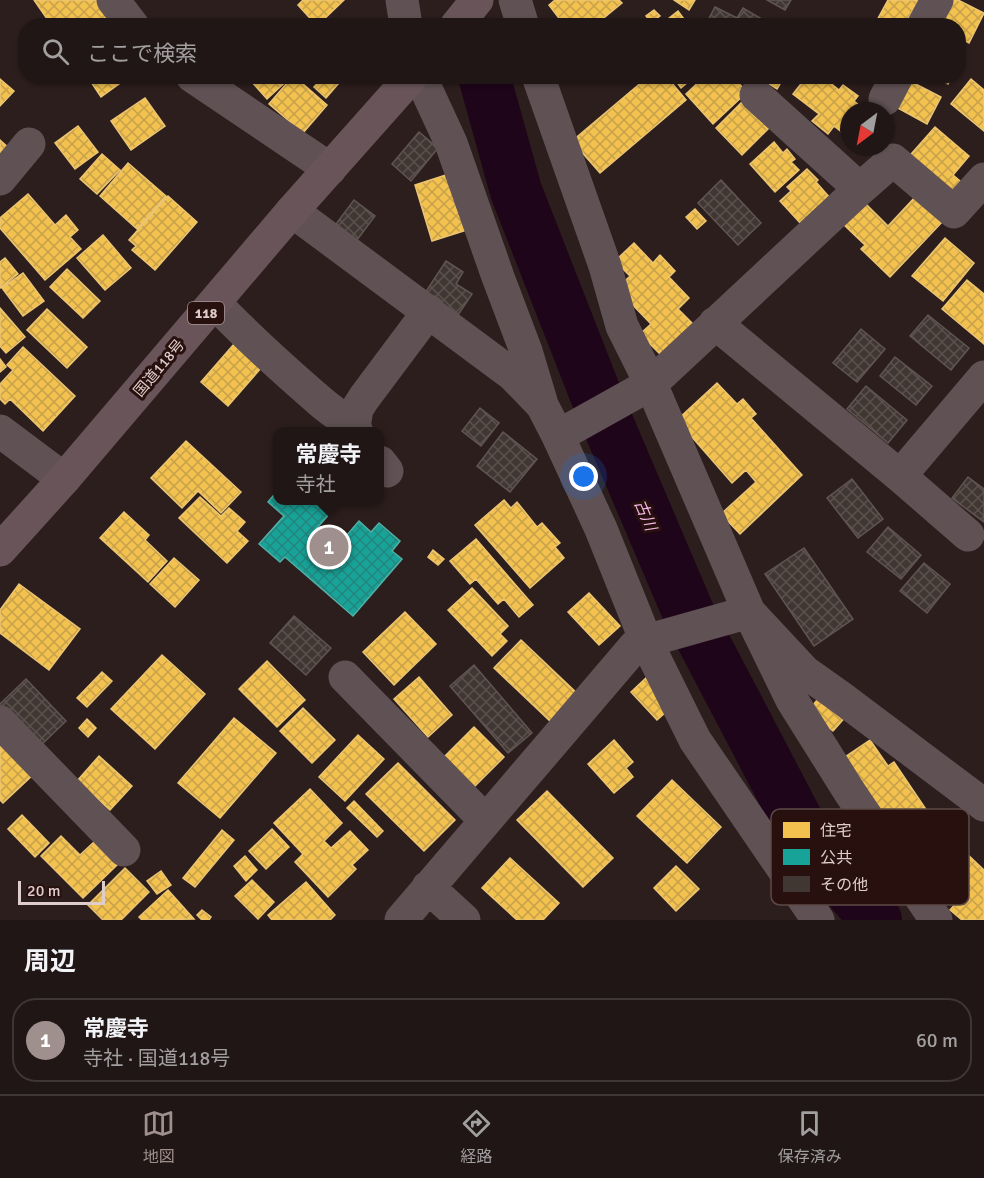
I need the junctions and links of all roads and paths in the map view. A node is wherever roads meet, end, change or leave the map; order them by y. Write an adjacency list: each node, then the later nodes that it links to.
1 (113, 0): 6 (street)
2 (402, 0): 7 (street)
3 (477, 0): 8 (highway)
4 (515, 0): 9 (street)
5 (936, 0): 10 (street)
6 (127, 18)
7 (405, 18)
8 (462, 18)
9 (521, 18)
10 (927, 18)
11 (204, 84): 17 (street)
12 (405, 84): 17 (highway, 国道118号 / 118)
13 (424, 84): 27 (street)
14 (541, 84): 26 (street)
15 (756, 95): 20 (street)
16 (28, 144): 18 (street)
17 (330, 169): 21 (highway, 国道118号 / 118)
18 (0, 179)
19 (984, 179): 20 (street)
20 (860, 189): 24 (street)
21 (292, 211): 22 (highway, 国道118号 / 118); 23 (street)
22 (215, 303): 28 (street); 33 (highway, 国道118号 / 118)
23 (429, 311): 27 (street); 29 (street)
24 (715, 323): 26 (street); 32 (street)
25 (984, 377): 32 (street)
26 (651, 384): 31 (street); 36 (street)
27 (542, 405): 31 (street)
28 (352, 427)
29 (356, 427)
30 (0, 431): 33 (street)
31 (558, 436): 37 (street)
32 (900, 476): 34 (street)
33 (64, 479): 35 (highway, 国道118号 / 118)
34 (968, 535)
35 (0, 550)
36 (749, 612): 37 (street); 40 (street); 41 (street)
37 (646, 641): 42 (street); 44 (street)
38 (345, 677): 42 (street)
39 (0, 722): 43 (street)
40 (984, 805)
41 (861, 809)
42 (485, 820): 45 (street)
43 (124, 850)
44 (771, 851)
45 (428, 887): 48 (street); 49 (street)
46 (808, 905): 50 (street)
47 (926, 905): 51 (street)
48 (401, 920)
49 (464, 920)
50 (818, 920)
51 (936, 920)

